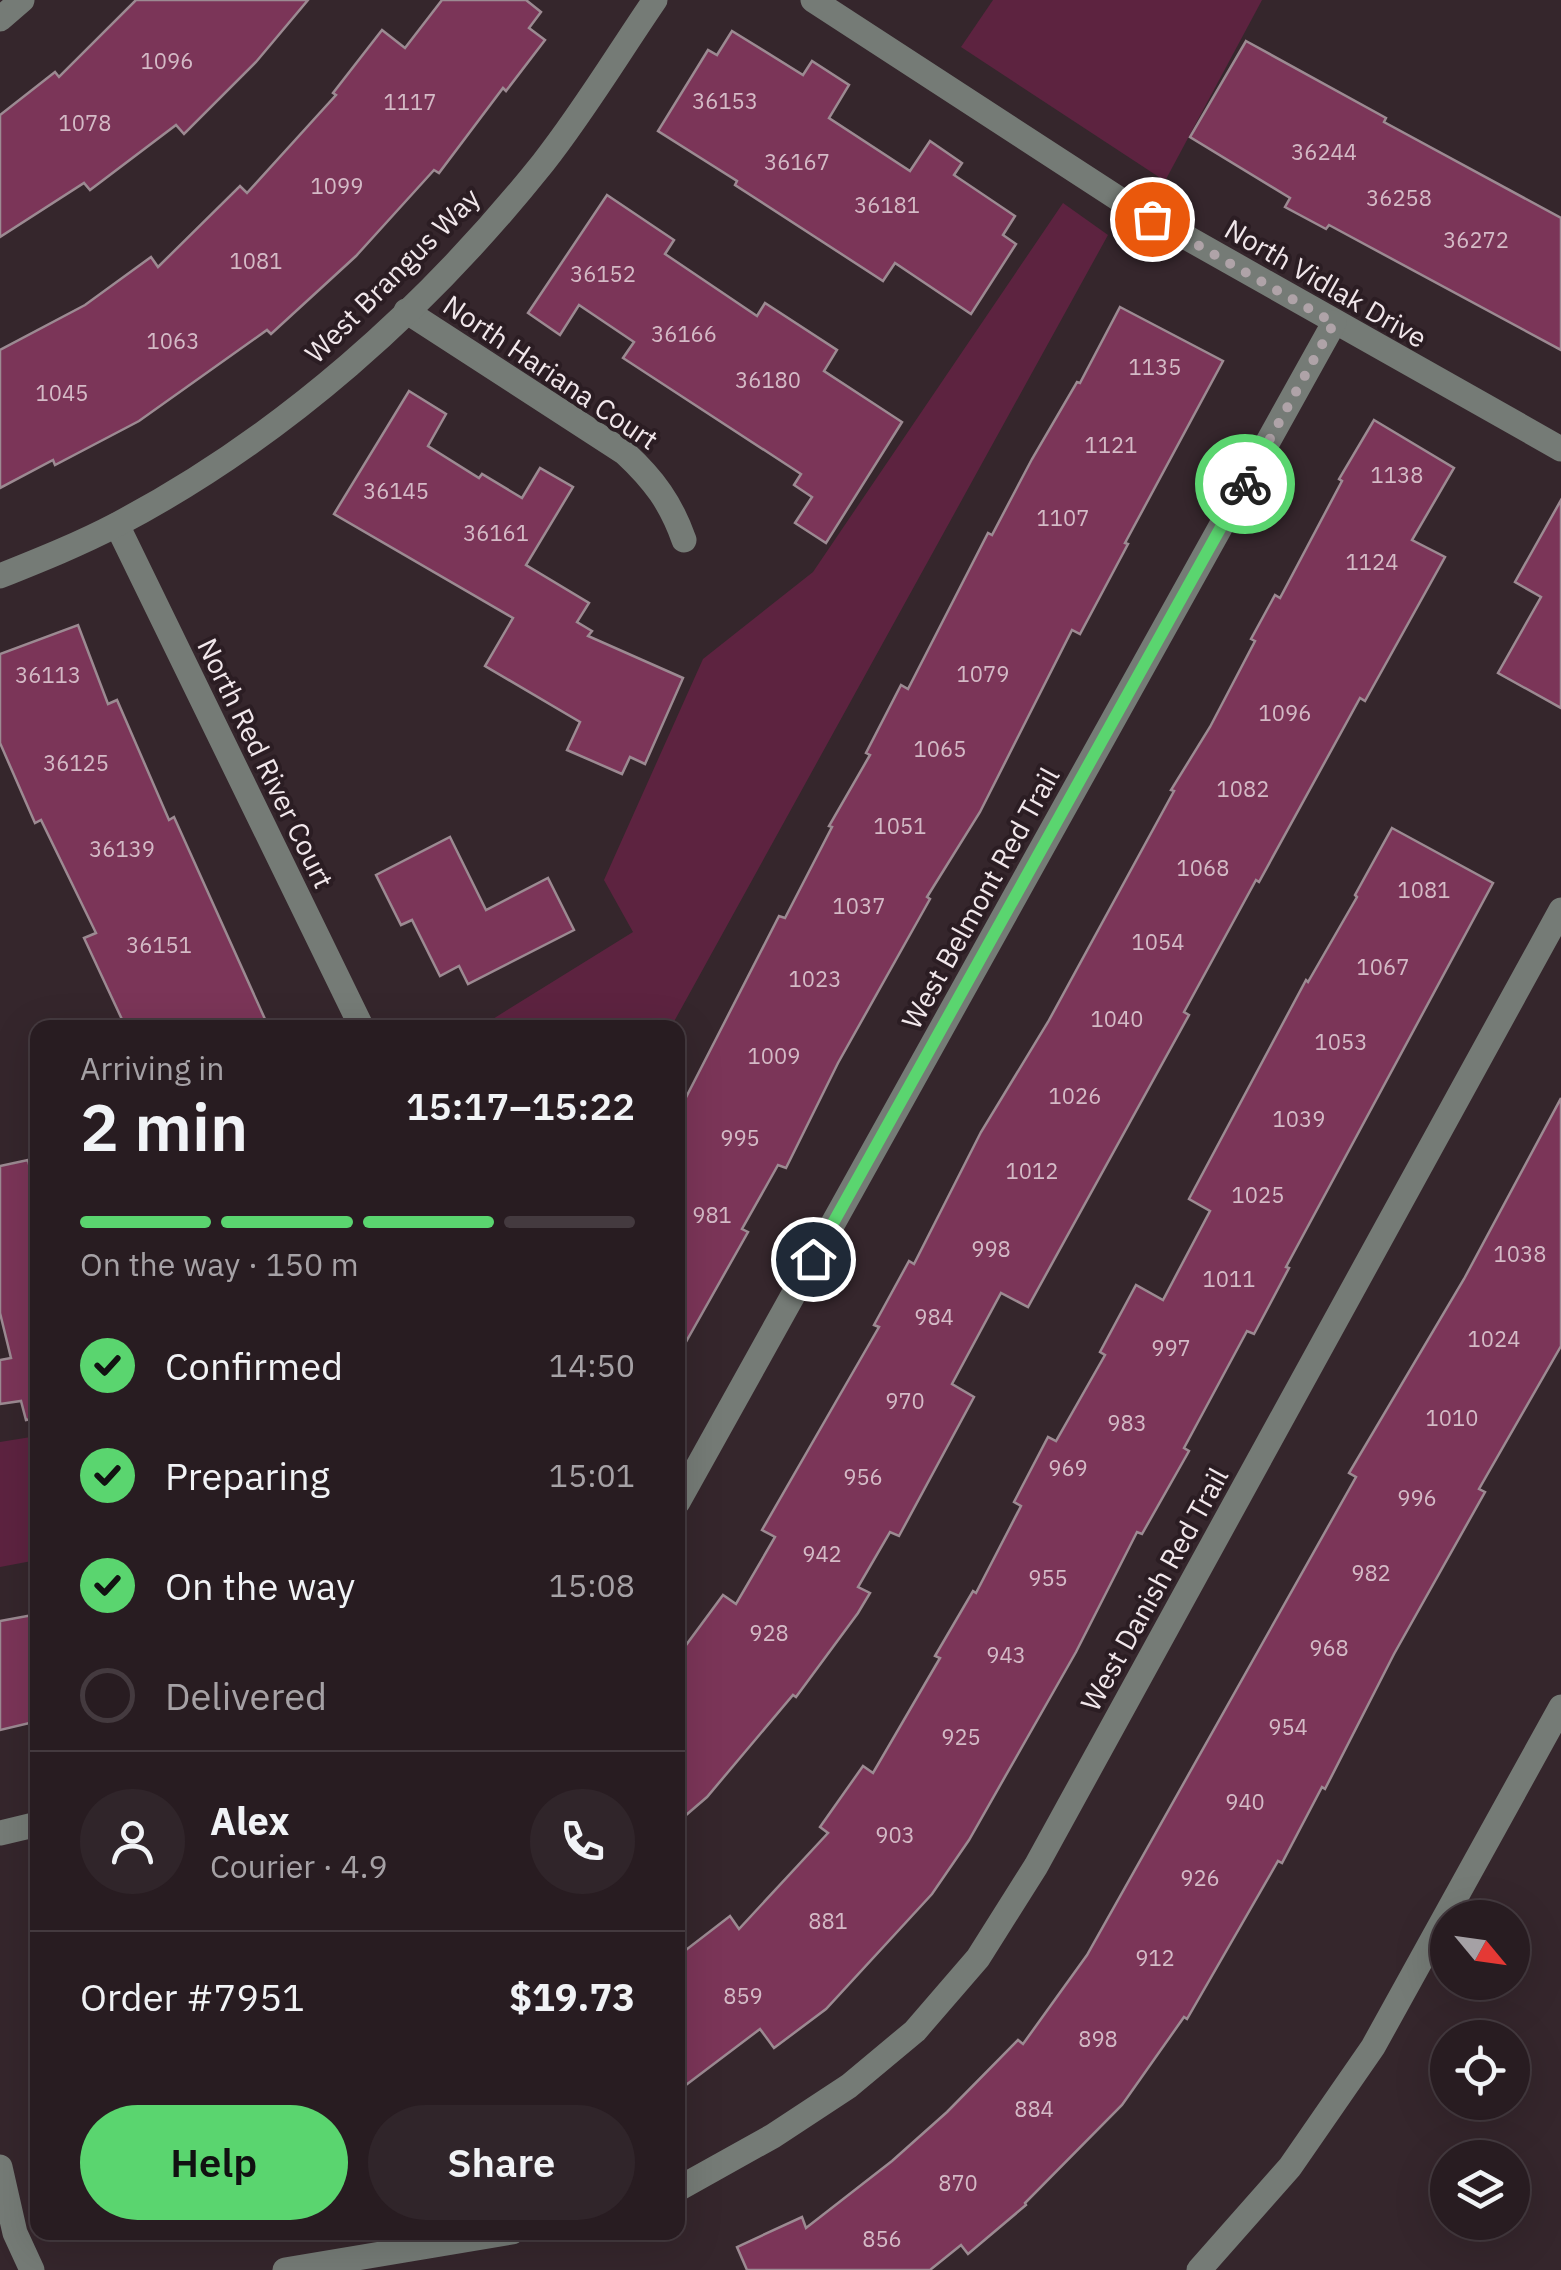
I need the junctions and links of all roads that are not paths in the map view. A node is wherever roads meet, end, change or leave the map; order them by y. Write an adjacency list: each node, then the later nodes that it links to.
1 (22, 0): 4 (street)
2 (655, 0): 5 (street, West Brangus Way)
3 (813, 0): 6 (street, North Vidlak Drive)
4 (0, 19)
5 (406, 311): 8 (street, West Brangus Way); 9 (street, North Hariana Court)
6 (1334, 323): 7 (street, North Vidlak Drive); 13 (street, West Belmont Red Trail)
7 (1561, 449)
8 (117, 524): 10 (street, West Brangus Way); 12 (street, North Red River Court)
9 (684, 540)
10 (0, 576)
11 (1561, 910): 18 (street, West Danish Red Trail)
12 (358, 1020)
13 (685, 1489)
14 (1561, 1707): 22 (street)
15 (30, 1826): 16 (street)
16 (0, 1834)
17 (0, 2167): 21 (street)
18 (685, 2185)
19 (465, 2240): 20 (street)
20 (295, 2269)
21 (32, 2270)
22 (1200, 2270)

